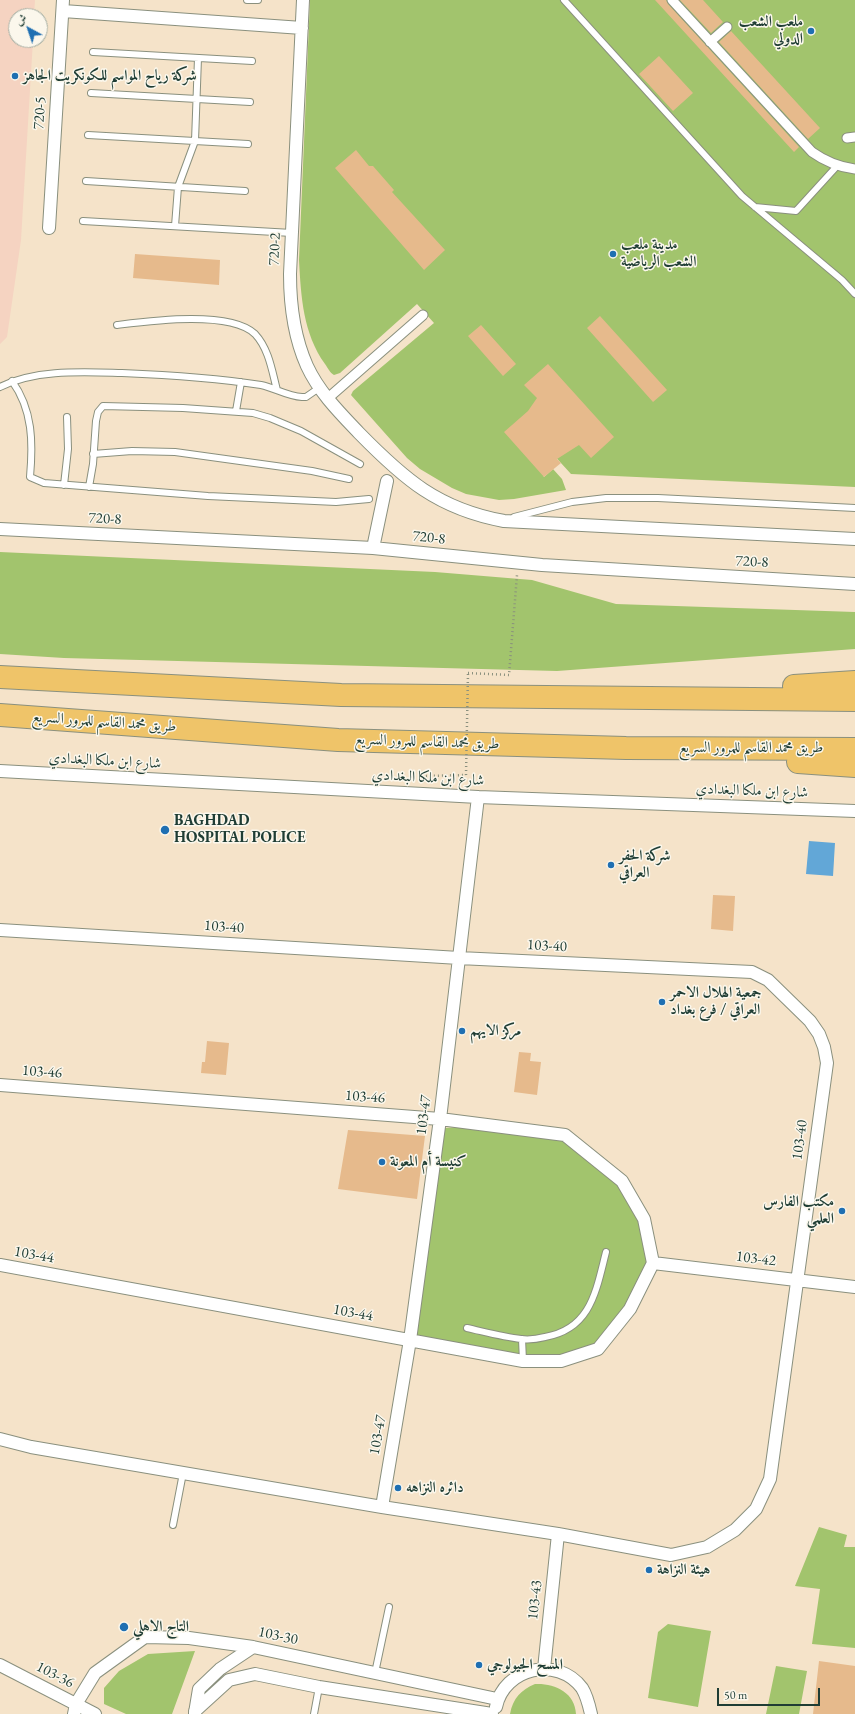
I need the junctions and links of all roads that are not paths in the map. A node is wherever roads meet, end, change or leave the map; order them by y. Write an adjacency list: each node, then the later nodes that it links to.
1 (247, 0): 2 (lane)
2 (258, 0)
3 (303, 0): 8 (street, 720-2)
4 (564, 0): 24 (lane)
5 (672, 0): 9 (street)
6 (63, 6): 8 (street); 27 (street, 720-5)
7 (727, 27): 9 (street)
8 (302, 28): 28 (street, 720-2)
9 (710, 42): 19 (street)
10 (93, 52): 11 (lane)
11 (198, 58): 12 (lane); 14 (lane)
12 (252, 61)
13 (90, 93): 14 (lane)
14 (196, 99): 15 (lane); 17 (lane)
15 (250, 102)
16 (88, 134): 17 (lane)
17 (194, 141): 18 (lane); 22 (lane)
18 (248, 144)
19 (837, 166): 20 (street); 24 (lane)
20 (855, 169)
21 (86, 181): 22 (lane)
22 (178, 187): 23 (lane); 26 (lane)
23 (245, 191)
24 (755, 207): 29 (lane)
25 (83, 221): 26 (lane)
26 (175, 226): 28 (lane)
27 (49, 228)
28 (292, 233): 35 (street, 720-2)
29 (855, 294)
30 (423, 314): 37 (street)
31 (117, 325): 36 (lane)
32 (12, 381): 33 (lane); 34 (lane); 45 (lane)
33 (241, 382): 36 (lane); 38 (lane)
34 (0, 387)
35 (319, 388): 36 (lane); 37 (street, 720-2)
36 (276, 390)
37 (327, 399): 42 (street, 720-2)
38 (236, 411): 40 (lane); 41 (lane)
39 (66, 417): 45 (lane)
40 (93, 454): 43 (lane); 46 (lane)
41 (360, 464)
42 (391, 466): 49 (street, 720-8)
43 (349, 479)
44 (387, 481): 52 (street)
45 (64, 485): 46 (lane)
46 (89, 487): 47 (lane)
47 (369, 499)
48 (855, 508): 49 (lane)
49 (500, 520): 51 (street, 720-8)
50 (0, 529): 52 (street, 720-8)
51 (855, 539)
52 (373, 548): 53 (street, 720-8)
53 (855, 584)
54 (0, 677): 56 (highway)
55 (855, 682): 56 (highway)
56 (623, 697): 57 (highway)
57 (855, 700)
58 (0, 715): 59 (highway, طريق محمد القاسم للمرور السريع)
59 (626, 748): 60 (highway, طريق محمد القاسم للمرور السريع); 61 (highway)
60 (855, 749)
61 (855, 766)
62 (0, 771): 63 (street, شارع ابن ملكا البغدادي)
63 (478, 797): 64 (street, شارع ابن ملكا البغدادي); 66 (street, 103-47)
64 (855, 811)
65 (0, 930): 66 (street, 103-40)
66 (459, 958): 68 (street, 103-47); 72 (street, 103-40)
67 (0, 1085): 68 (street, 103-46)
68 (440, 1119): 70 (street, 103-46); 76 (street, 103-47)
69 (606, 1252): 75 (lane)
70 (653, 1263): 72 (street, 103-42); 77 (street, 103-44)
71 (0, 1265): 76 (street, 103-44)
72 (797, 1280): 73 (street, 103-42); 82 (street, 103-40)
73 (855, 1286)
74 (467, 1328): 75 (lane)
75 (522, 1339): 77 (lane)
76 (410, 1340): 77 (street, 103-44); 80 (street, 103-47)
77 (522, 1361)
78 (0, 1440): 79 (street, 103-40)
79 (183, 1473): 80 (street, 103-40); 81 (lane)
80 (382, 1507): 82 (street, 103-40)
81 (173, 1525)
82 (558, 1534): 86 (street, 103-43)
83 (389, 1607): 87 (lane)
84 (254, 1647): 87 (street, 103-30); 90 (street, 103-30); 91 (street)
85 (0, 1665): 90 (street, 103-36)
86 (544, 1668): 89 (street); 95 (street)
87 (376, 1673): 89 (street, 103-30)
88 (318, 1687): 91 (street); 93 (lane); 94 (street)
89 (497, 1699): 94 (street)
90 (75, 1709): 92 (street, 103-36)
91 (195, 1712)
92 (96, 1714)
93 (314, 1714)
94 (493, 1714)
95 (591, 1714)

